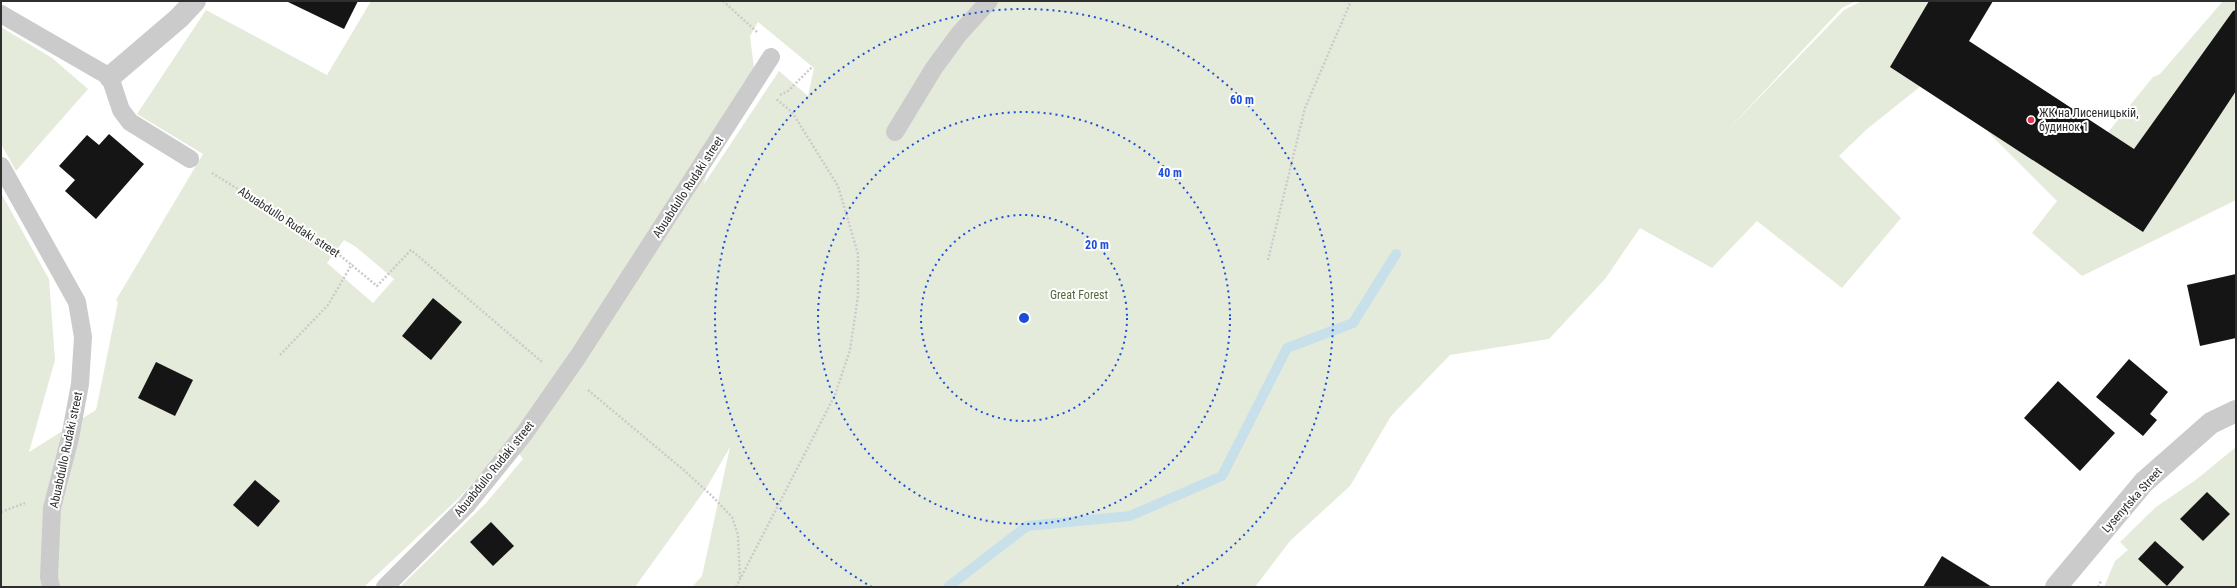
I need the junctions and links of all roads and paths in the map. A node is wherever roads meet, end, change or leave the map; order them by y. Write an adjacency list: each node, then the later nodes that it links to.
1 (195, 1): 8 (street)
2 (723, 1): 6 (path)
3 (989, 1): 9 (lane)
4 (1351, 1): 12 (path)
5 (1, 14): 8 (lane)
6 (771, 57): 15 (lane, Abuabdullo Rudaki street)
7 (812, 67): 17 (path)
8 (110, 77): 10 (lane)
9 (895, 132)
10 (190, 159): 13 (path, Abuabdullo Rudaki street)
11 (1, 166): 18 (lane, Abuabdullo Rudaki street)
12 (1268, 260)
13 (352, 264): 14 (path); 15 (path, Abuabdullo Rudaki street)
14 (280, 355)
15 (564, 376): 17 (path); 19 (lane, Abuabdullo Rudaki street)
16 (2236, 411): 21 (street, Lysenytska Street)
17 (740, 579): 20 (path)
18 (51, 587)
19 (384, 587)
20 (736, 587)
21 (2056, 587)

